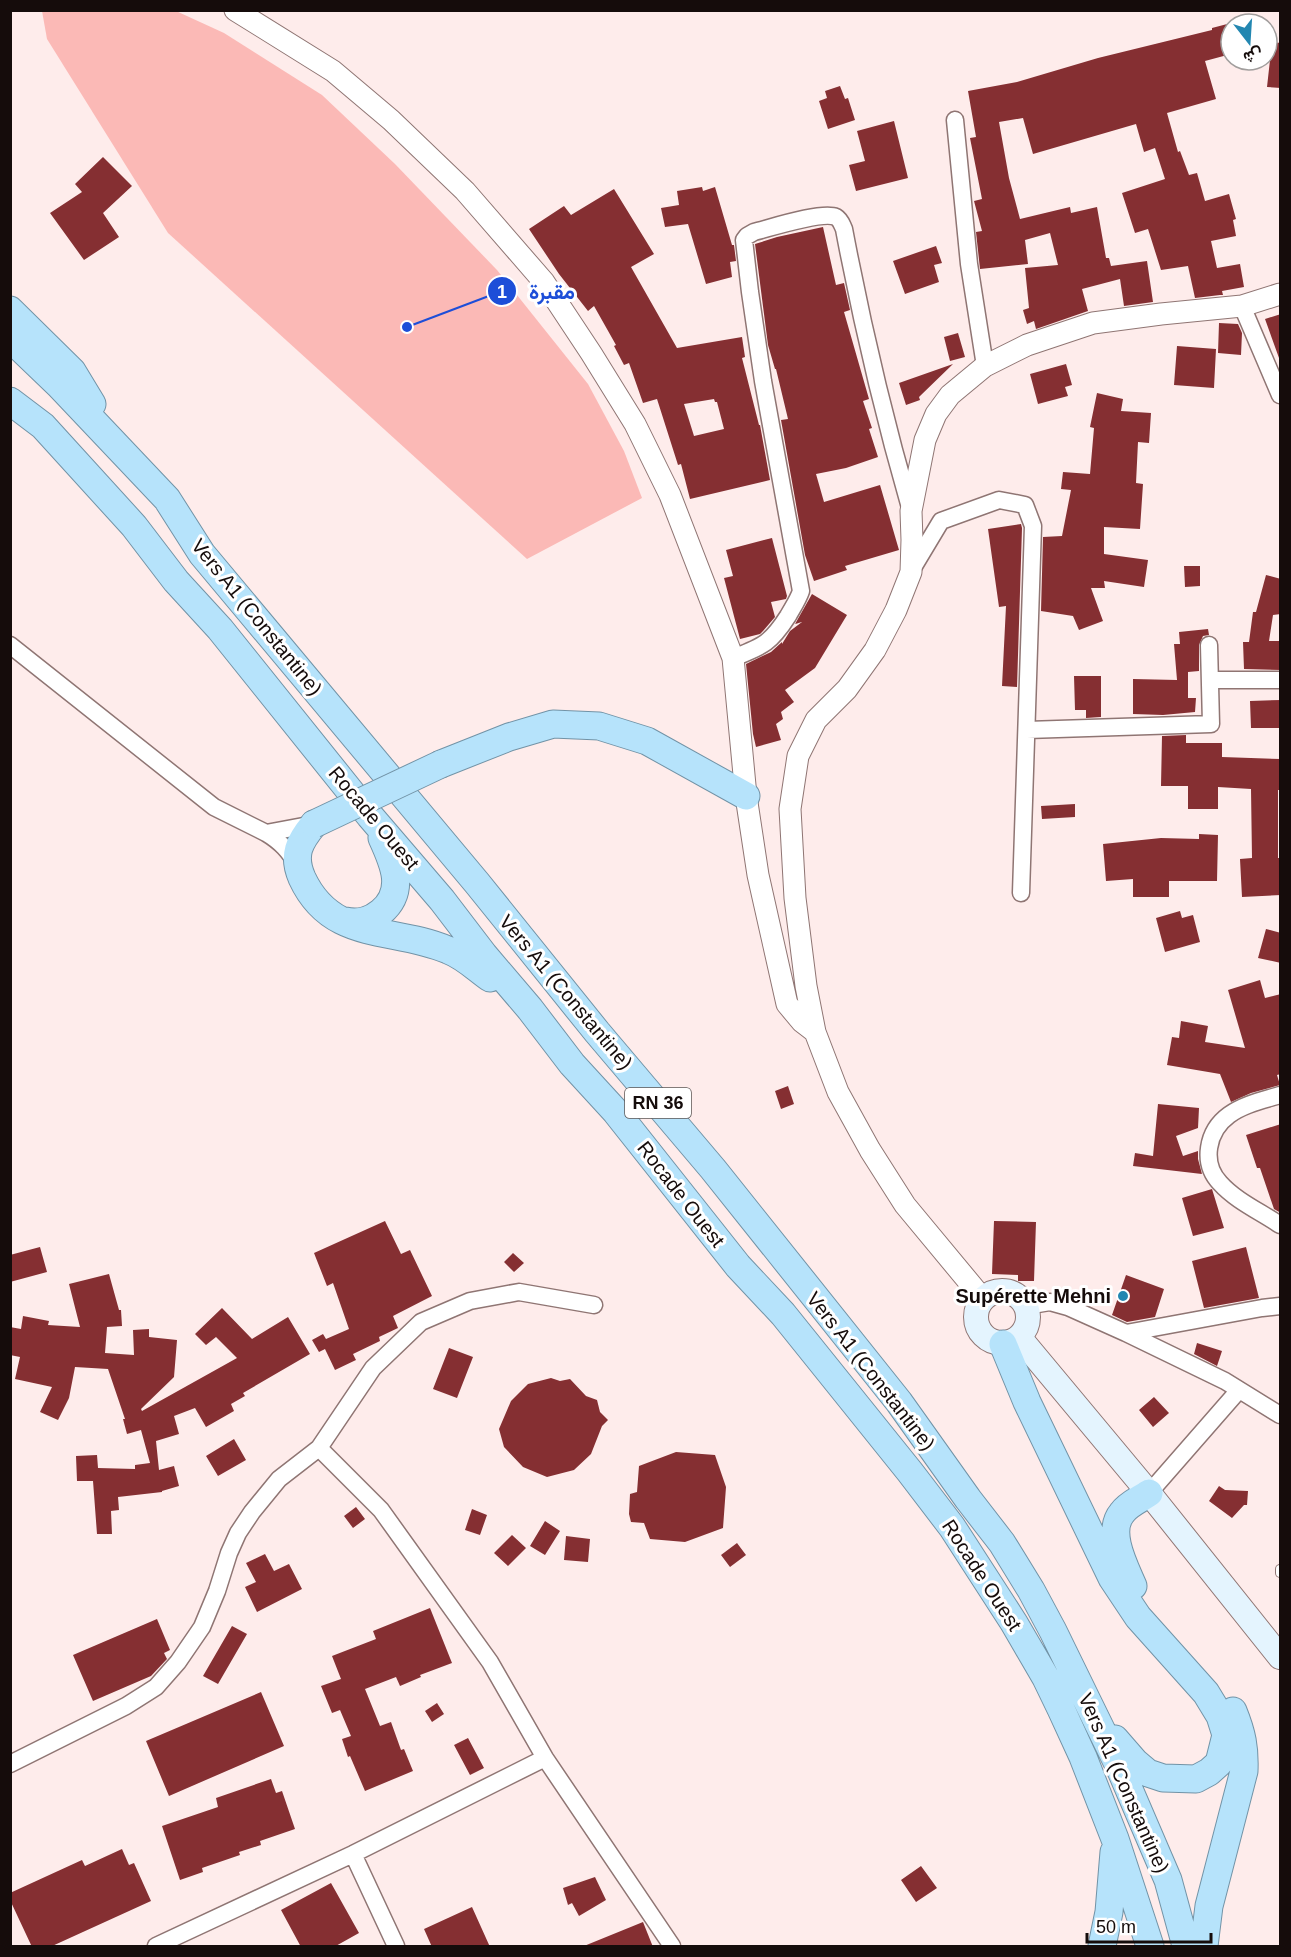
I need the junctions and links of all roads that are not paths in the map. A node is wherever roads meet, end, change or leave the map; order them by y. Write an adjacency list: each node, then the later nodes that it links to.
1 (235, 10): 15 (street)
2 (955, 120): 7 (street)
3 (1281, 294): 4 (street)
4 (1242, 306): 7 (street); 8 (street)
5 (10, 310): 10 (highway)
6 (10, 338): 10 (highway, Vers A1 (Constantine) / RN 36)
7 (985, 366): 11 (street)
8 (1281, 395)
9 (10, 401): 20 (highway, Rocade Ouest)
10 (122, 450): 43 (highway, Vers A1 (Constantine) / RN 36)
11 (911, 511): 12 (street); 15 (street)
12 (910, 572): 18 (street); 27 (street)
13 (10, 645): 22 (street)
14 (1209, 645): 16 (street)
15 (733, 658): 19 (street)
16 (1210, 680): 17 (street); 18 (street)
17 (1281, 680)
18 (1027, 730): 24 (street)
19 (746, 796): 21 (highway, bridge); 27 (street)
20 (370, 816): 25 (highway); 26 (highway, Rocade Ouest)
21 (314, 824): 22 (street); 23 (highway)
22 (266, 833): 23 (street)
23 (298, 866): 25 (highway)
24 (1021, 894)
25 (336, 918): 26 (highway)
26 (530, 1009): 46 (highway, Rocade Ouest)
27 (815, 1032): 30 (street)
28 (1281, 1095): 29 (street)
29 (1281, 1225)
30 (983, 1299): 32 (main road); 35 (main road)
31 (594, 1305): 38 (street)
32 (1026, 1306): 34 (street); 35 (main road)
33 (1281, 1306): 34 (street)
34 (1126, 1333): 36 (street)
35 (1011, 1340): 39 (main road); 40 (highway)
36 (1239, 1390): 37 (street); 39 (street)
37 (1281, 1415)
38 (319, 1448): 44 (street); 45 (street)
39 (1149, 1493): 41 (highway); 42 (main road)
40 (1112, 1578): 41 (highway); 43 (highway)
41 (1144, 1606): 54 (highway)
42 (1281, 1657)
43 (1088, 1700): 53 (highway, Vers A1 (Constantine) / RN 36)
44 (545, 1758): 47 (street); 50 (street)
45 (10, 1764)
46 (1115, 1839): 51 (highway); 52 (highway, Rocade Ouest)
47 (353, 1854): 48 (street); 49 (street)
48 (156, 1947)
49 (396, 1947)
50 (672, 1947)
51 (1102, 1947)
52 (1149, 1947)
53 (1186, 1947)
54 (1204, 1947)

